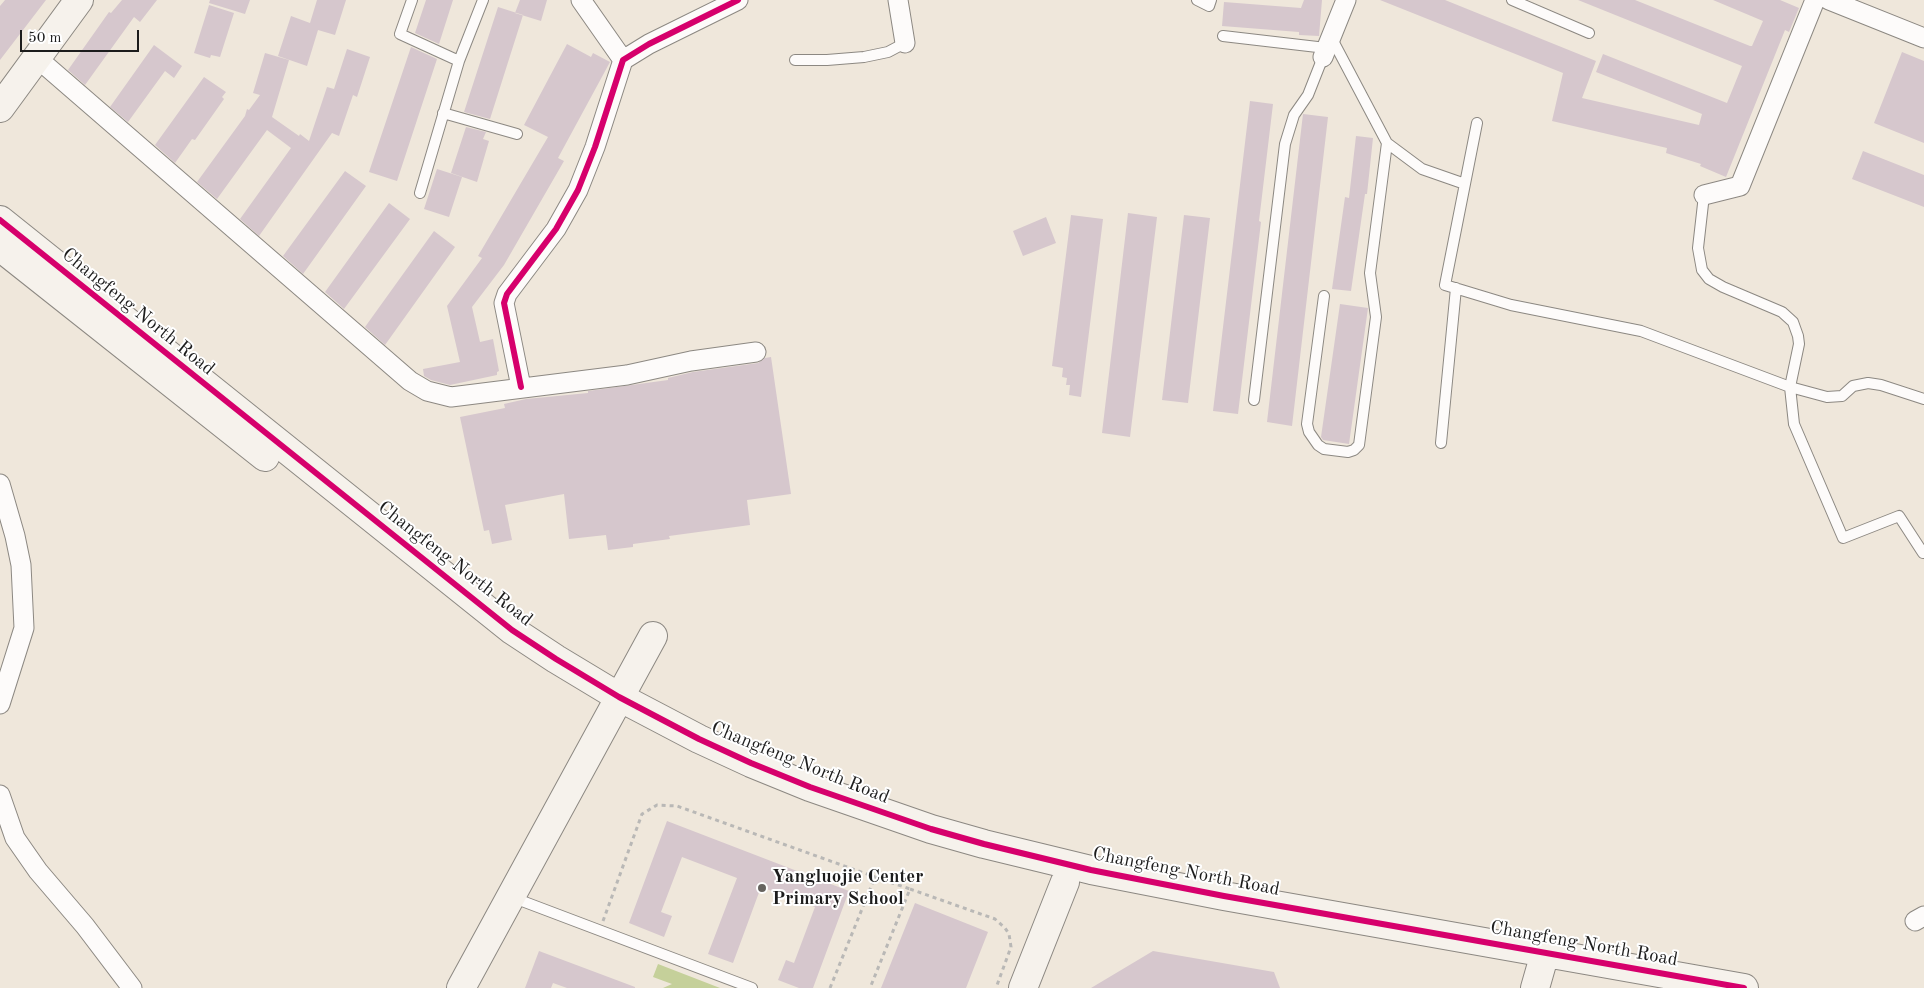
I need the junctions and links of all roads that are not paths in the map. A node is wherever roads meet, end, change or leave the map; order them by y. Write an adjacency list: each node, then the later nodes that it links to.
1 (79, 0): 18 (street)
2 (412, 0): 21 (lane)
3 (483, 0): 21 (lane)
4 (581, 0): 19 (street)
5 (738, 0): 19 (street)
6 (898, 0): 16 (street)
7 (1197, 0): 8 (lane)
8 (1211, 0)
9 (1346, 0): 17 (street)
10 (1512, 0): 13 (lane)
11 (1815, 0): 29 (street)
12 (1829, 0): 15 (street)
13 (1589, 33)
14 (1223, 36): 17 (lane)
15 (1924, 38)
16 (905, 42): 20 (lane)
17 (1327, 47): 26 (lane); 38 (lane)
18 (37, 58): 22 (street); 35 (street)
19 (622, 60): 35 (street)
20 (794, 60)
21 (459, 61): 23 (lane)
22 (0, 108)
23 (444, 113): 25 (lane); 28 (lane)
24 (1477, 122): 27 (lane)
25 (517, 134)
26 (1387, 143): 27 (lane); 33 (lane)
27 (1465, 184): 32 (lane)
28 (420, 193)
29 (1704, 195): 36 (lane)
30 (0, 220): 44 (street, Changfeng North Road)
31 (0, 247): 44 (street, Changfeng North Road)
32 (1456, 288): 36 (lane); 39 (lane)
33 (1324, 296)
34 (756, 352): 35 (street)
35 (522, 387)
36 (1790, 387): 37 (lane); 41 (lane)
37 (1924, 399)
38 (1254, 400)
39 (1441, 443)
40 (0, 484): 43 (street)
41 (1923, 553)
42 (658, 639): 44 (street)
43 (0, 704)
44 (620, 708): 46 (street, Changfeng North Road); 47 (street); 48 (street, Changfeng North Road); 50 (street)
45 (0, 795): 49 (street)
46 (1065, 882): 48 (street, Changfeng North Road); 53 (street)
47 (522, 901): 51 (street); 52 (lane)
48 (1549, 971): 54 (street, Changfeng North Road); 55 (street, Changfeng North Road)
49 (132, 988)
50 (461, 988)
51 (475, 988)
52 (752, 988)
53 (1023, 988)
54 (1642, 988)
55 (1744, 988)

